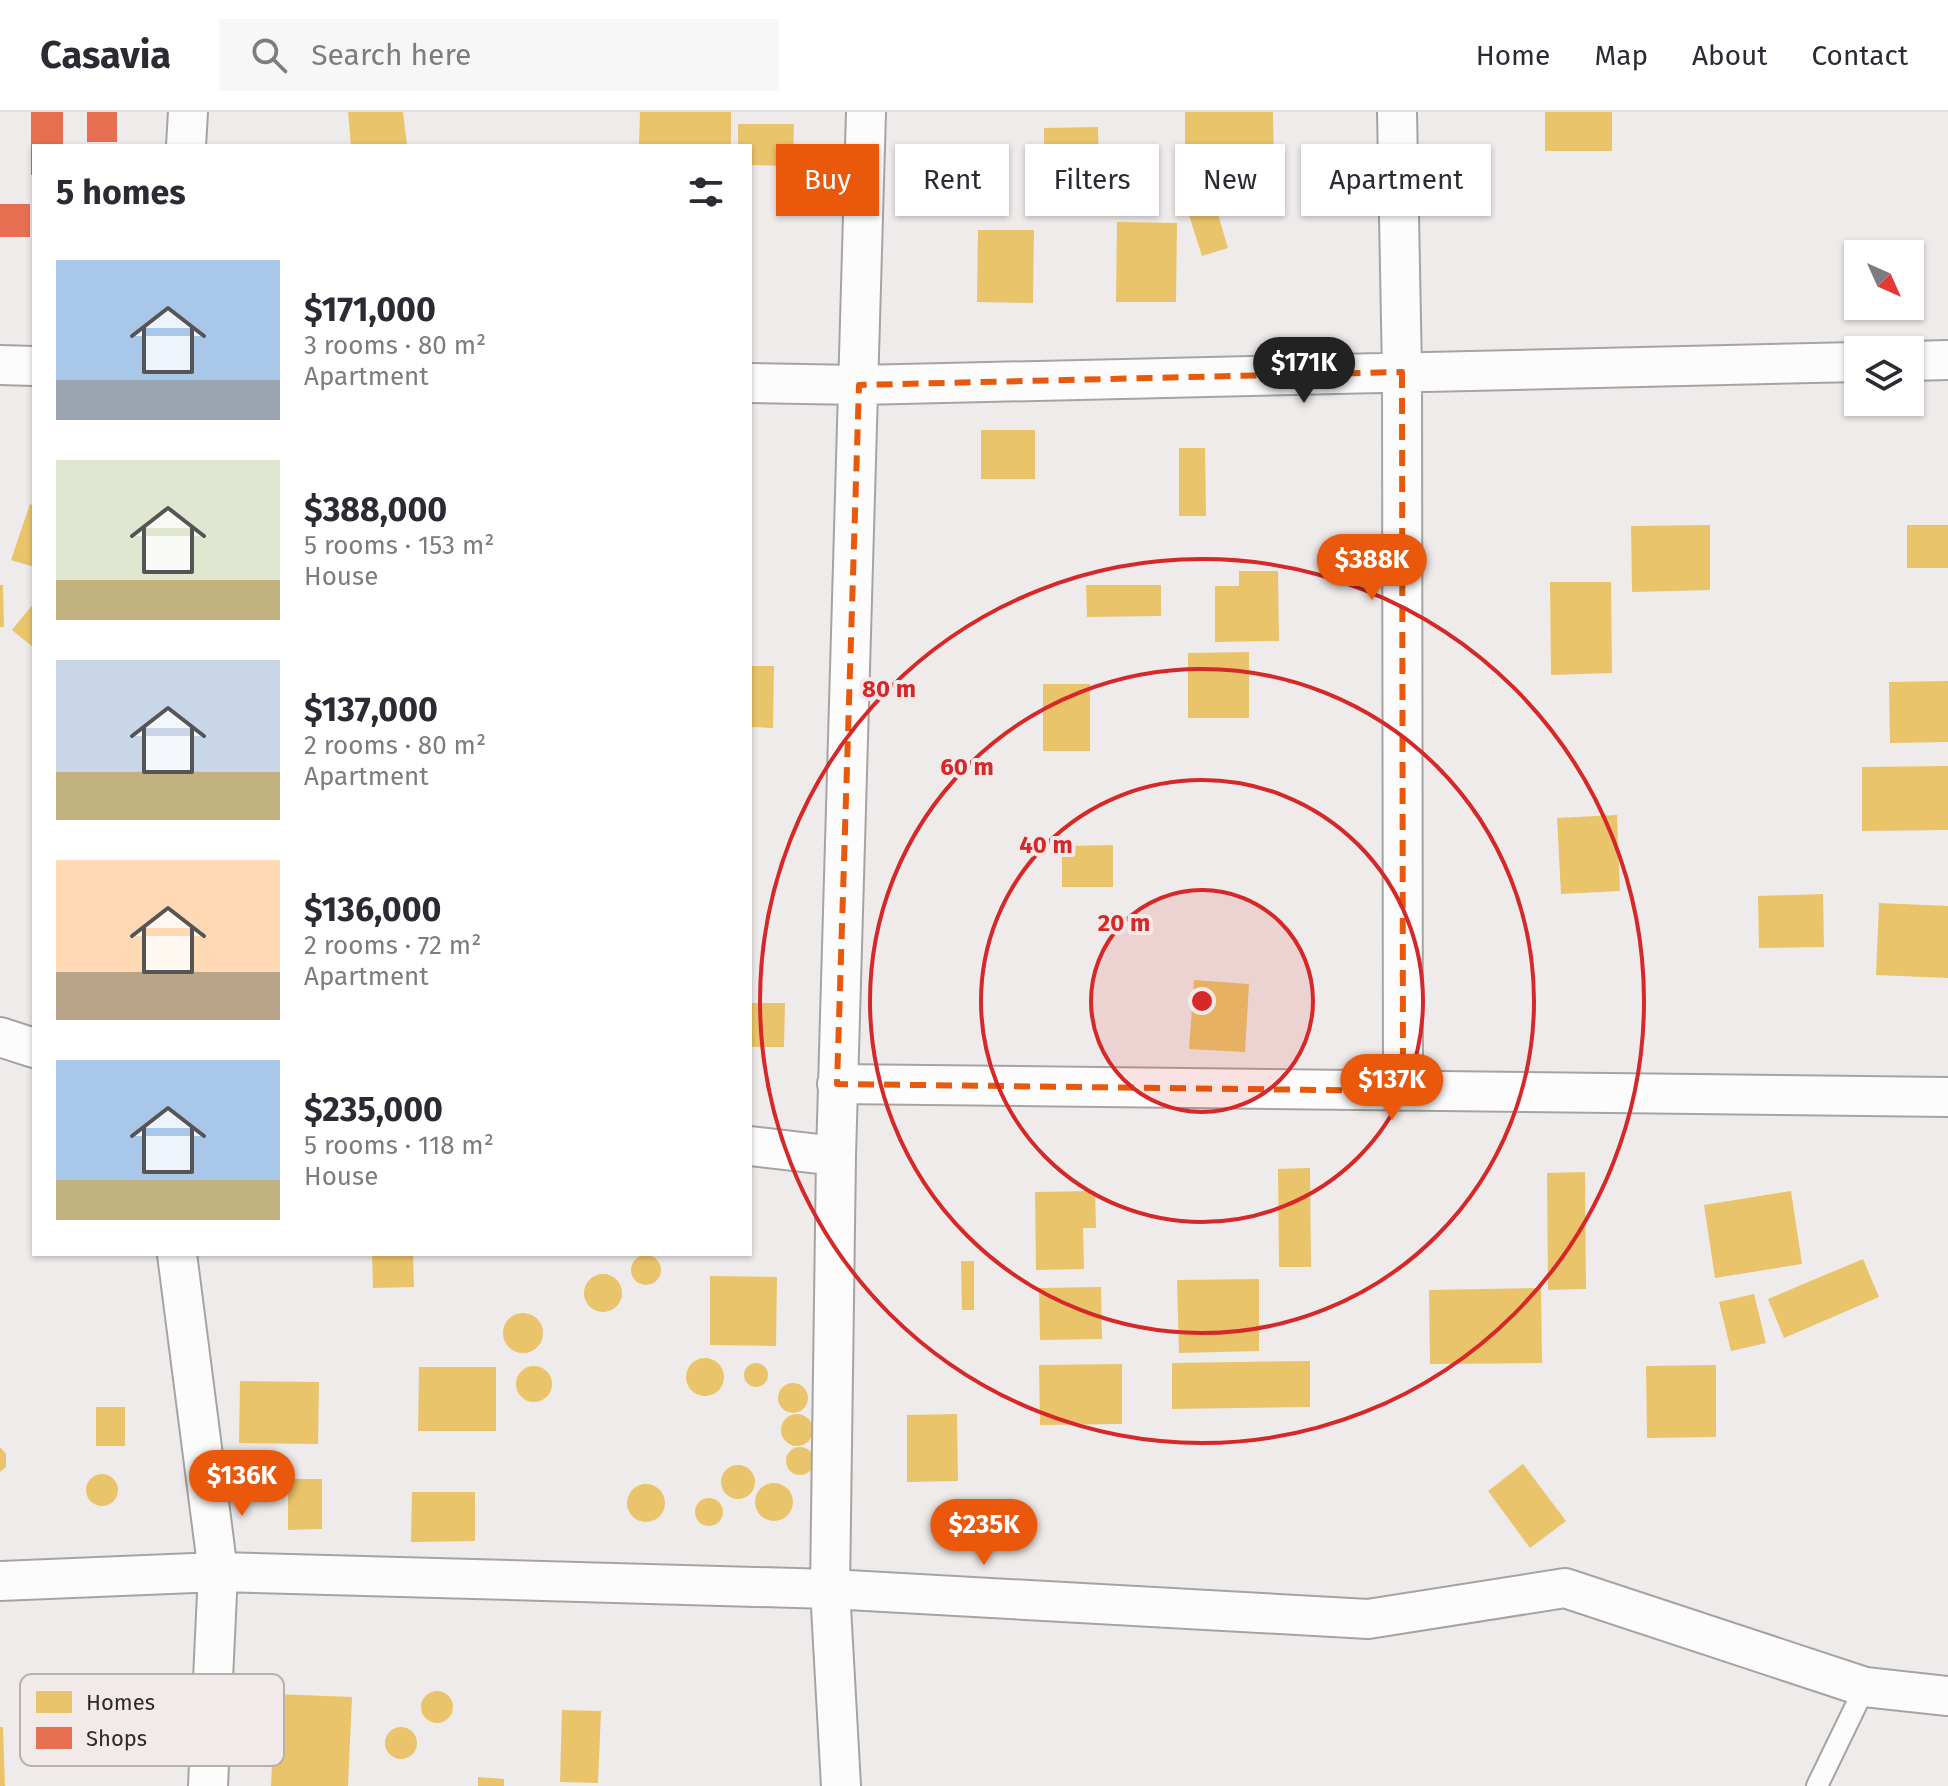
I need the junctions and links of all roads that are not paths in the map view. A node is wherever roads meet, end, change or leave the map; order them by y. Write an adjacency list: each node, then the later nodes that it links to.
1 (188, 112): 4 (street)
2 (866, 112): 12 (street)
3 (1397, 112): 10 (street)
4 (186, 144)
5 (1948, 360): 6 (street)
6 (1924, 361)
7 (1844, 362): 10 (street)
8 (0, 365): 9 (street)
9 (32, 366)
10 (1402, 372): 12 (street); 16 (street)
11 (752, 383): 12 (street)
12 (859, 385): 15 (street)
13 (0, 1037): 14 (street)
14 (32, 1047)
15 (837, 1084): 16 (street); 19 (street)
16 (1403, 1091): 17 (street)
17 (1948, 1097)
18 (752, 1146): 19 (street)
19 (836, 1156): 23 (street)
20 (177, 1256): 21 (street)
21 (218, 1572): 22 (street); 23 (street); 24 (street)
22 (0, 1581)
23 (830, 1589): 25 (street); 29 (street)
24 (213, 1674)
25 (1865, 1687): 26 (street); 30 (lane)
26 (1948, 1696)
27 (209, 1766): 28 (street)
28 (208, 1786)
29 (841, 1786)
30 (1817, 1786)

